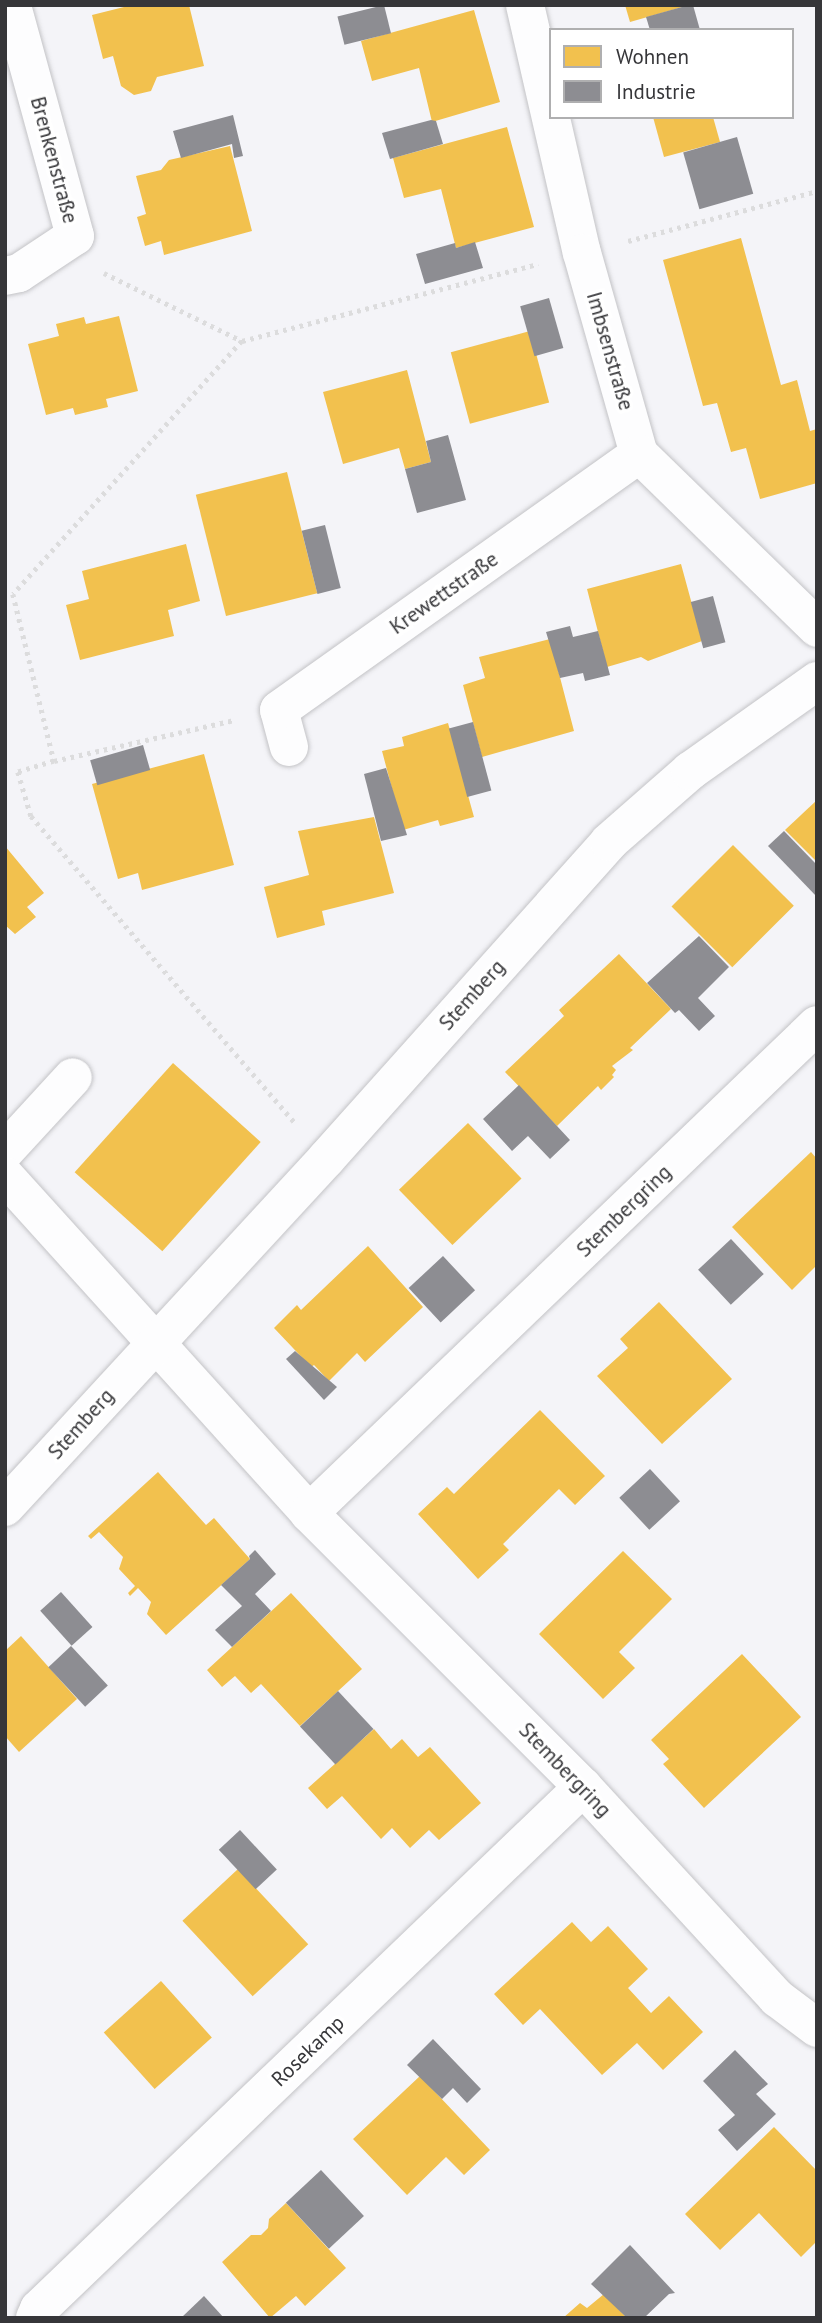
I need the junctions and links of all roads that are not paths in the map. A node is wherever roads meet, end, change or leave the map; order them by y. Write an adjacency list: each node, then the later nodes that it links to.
1 (12, 5): 5 (street, Brenkenstraße)
2 (525, 5): 3 (street, Imbsenstraße)
3 (549, 109)
4 (551, 119): 6 (street, Imbsenstraße)
5 (5, 276)
6 (639, 454): 7 (street, Imbsenstraße); 9 (street, Krewettstraße)
7 (817, 628)
8 (817, 681): 14 (street, Stemberg)
9 (289, 747)
10 (817, 1025): 16 (street, Stembergring)
11 (73, 1077): 12 (street)
12 (5, 1151)
13 (5, 1176): 14 (street)
14 (156, 1341): 15 (street, Stemberg); 16 (street, Stembergring)
15 (5, 1507)
16 (309, 1513): 17 (street, Stembergring)
17 (583, 1787): 18 (street, Stembergring); 19 (street, Rosekamp)
18 (817, 2028)
19 (35, 2318)

